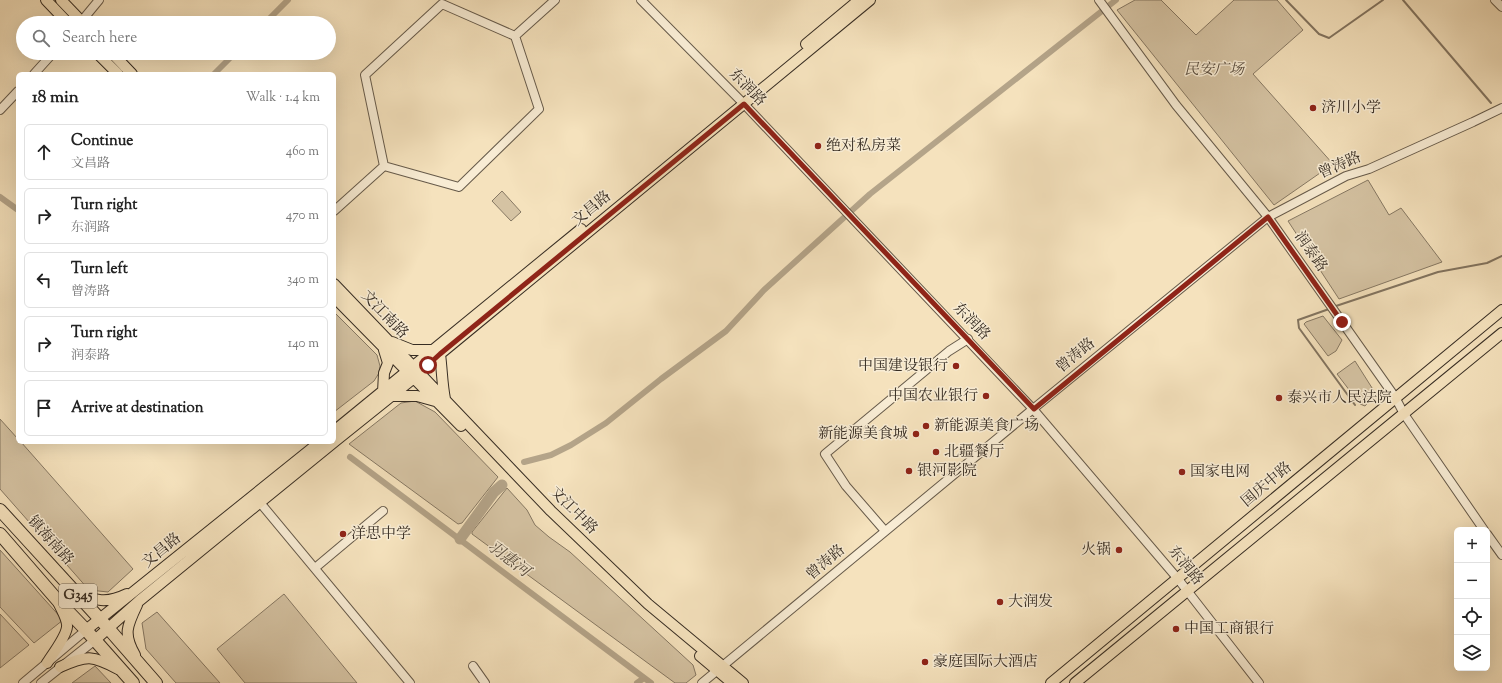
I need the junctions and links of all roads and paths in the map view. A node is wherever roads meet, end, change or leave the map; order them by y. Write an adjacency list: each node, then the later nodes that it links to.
1 (46, 0): 11 (main road)
2 (61, 0): 12 (main road)
3 (99, 0): 13 (street)
4 (555, 0): 14 (street)
5 (641, 0): 22 (street, 东润路)
6 (859, 0): 22 (main road, 文昌路)
7 (870, 0): 22 (main road, 文昌路)
8 (1099, 0): 27 (street, 润泰路)
9 (1495, 0): 10 (street)
10 (1502, 7)
11 (61, 16)
12 (76, 16)
13 (86, 16)
14 (515, 36): 25 (street); 25 (street)
15 (47, 60): 18 (street)
16 (104, 60): 19 (main road)
17 (119, 60): 20 (main road)
18 (36, 72)
19 (116, 72)
20 (130, 72)
21 (16, 93): 24 (street)
22 (741, 102): 32 (street, 东润路); 34 (main road, 文昌路)
23 (1502, 108): 27 (street, 曾涛路)
24 (0, 110)
25 (384, 166): 26 (street)
26 (336, 209)
27 (1268, 217): 37 (street, 润泰路); 39 (street, 曾涛路)
28 (336, 286): 33 (main road, 文江南路)
29 (336, 299): 33 (main road, 文江南路)
30 (1502, 310): 37 (main road, 国庆中路)
31 (1502, 333): 40 (main road)
32 (968, 339): 39 (street, 东润路); 49 (street)
33 (385, 344): 34 (main road); 35 (main road, 文江南路); 36 (main road)
34 (436, 352): 35 (main road, 文昌路); 38 (main road)
35 (413, 372): 36 (main road, 文昌路); 38 (main road, 文江中路)
36 (386, 394): 38 (main road); 41 (main road, 文昌路); 42 (main road, 文昌路)
37 (1395, 397): 40 (street, 润泰路); 54 (main road, 国庆中路)
38 (441, 400): 67 (main road, 文江中路)
39 (1034, 409): 49 (street, 曾涛路); 54 (street, 东润路)
40 (1404, 414): 48 (street, 润泰路); 57 (main road)
41 (336, 430)
42 (336, 440)
43 (318, 444): 45 (main road, 文昌路)
44 (331, 444): 45 (main road, 文昌路)
45 (257, 498): 53 (street); 55 (main road, 文昌路); 58 (main road, 文昌路)
46 (0, 510): 56 (highway, 镇海南路 / G345)
47 (383, 511): 53 (street)
48 (1482, 527)
49 (885, 531): 67 (street, 曾涛路)
50 (0, 534): 59 (highway, G345)
51 (1490, 538): 52 (street)
52 (1502, 556)
53 (315, 568): 73 (street)
54 (1178, 579): 57 (street, 东润路); 78 (main road, 国庆中路)
55 (141, 587): 56 (main road); 60 (main road, 文昌路)
56 (72, 590): 60 (highway, 镇海南路 / G345)
57 (1187, 590): 79 (main road); 80 (street, 东润路)
58 (139, 601): 60 (main road, 文昌路); 64 (main road)
59 (59, 602): 61 (highway, G345); 63 (main road)
60 (104, 624): 61 (main road, 文昌路); 62 (main road, 文昌路); 64 (highway, 镇海南路 / G345)
61 (86, 630): 62 (highway, G345); 63 (street, 文昌路)
62 (95, 640): 66 (street, 文昌路); 68 (highway, G345)
63 (47, 663): 69 (street, 文昌路)
64 (141, 666): 72 (highway, 镇海南路 / G345)
65 (473, 666): 74 (street)
66 (60, 667): 68 (main road); 70 (street, 文昌路)
67 (720, 669): 75 (street, 曾涛路); 76 (main road); 77 (main road)
68 (124, 672): 71 (highway, G345)
69 (23, 683)
70 (41, 683)
71 (133, 683)
72 (156, 683)
73 (410, 683)
74 (485, 683)
75 (702, 683)
76 (733, 683)
77 (743, 683)
78 (1051, 683)
79 (1075, 683)
80 (1259, 683)

